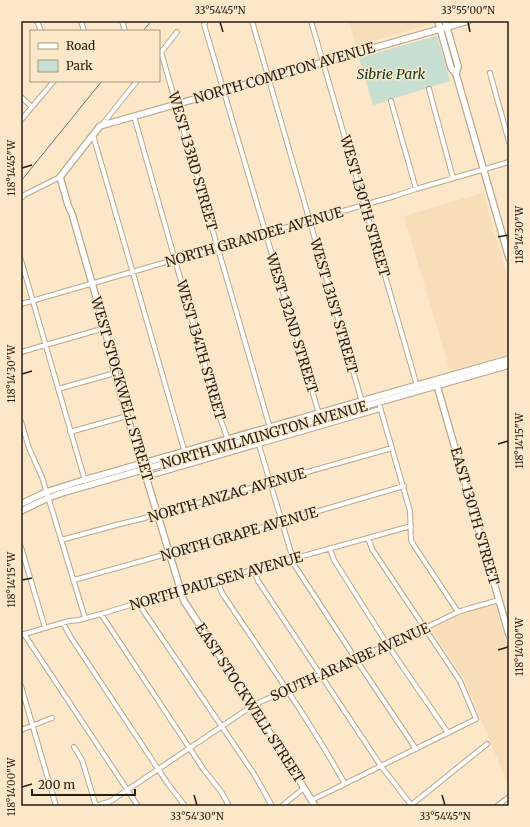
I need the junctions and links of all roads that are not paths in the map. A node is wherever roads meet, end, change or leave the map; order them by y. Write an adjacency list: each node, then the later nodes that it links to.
1 (206, 21): 18 (street, WEST 132ND STREET)
2 (252, 21): 14 (street, WEST 131ST STREET)
3 (311, 21): 11 (street, WEST 130TH STREET)
4 (438, 21): 8 (street)
5 (445, 21): 7 (street)
6 (468, 21): 7 (street, NORTH COMPTON AVENUE)
7 (447, 28): 8 (street, NORTH COMPTON AVENUE); 13 (street)
8 (440, 30): 11 (street, NORTH COMPTON AVENUE); 13 (street)
9 (177, 32): 10 (street)
10 (160, 53): 21 (street, WEST 133RD STREET)
11 (324, 62): 14 (street, NORTH COMPTON AVENUE); 34 (street, WEST 130TH STREET)
12 (490, 73): 27 (street)
13 (456, 74): 29 (street)
14 (268, 78): 18 (street, NORTH COMPTON AVENUE); 35 (street, WEST 131ST STREET)
15 (53, 82): 22 (street)
16 (136, 82): 25 (street)
17 (429, 89): 31 (street)
18 (223, 91): 21 (street, NORTH COMPTON AVENUE); 36 (street, WEST 132ND STREET)
19 (21, 97): 22 (street)
20 (391, 101): 32 (street)
21 (176, 104): 23 (street, NORTH COMPTON AVENUE); 37 (street, WEST 133RD STREET)
22 (32, 107): 24 (street)
23 (134, 116): 25 (street, NORTH COMPTON AVENUE); 40 (street, WEST 134TH STREET)
24 (21, 120)
25 (100, 126): 26 (street)
26 (94, 136): 30 (street); 41 (street)
27 (509, 142)
28 (509, 162): 29 (street, NORTH GRANDEE AVENUE)
29 (483, 169): 31 (street, NORTH GRANDEE AVENUE); 38 (street)
30 (60, 177): 33 (street); 42 (street, WEST STOCKWELL STREET)
31 (454, 178): 32 (street, NORTH GRANDEE AVENUE)
32 (416, 189): 34 (street, NORTH GRANDEE AVENUE)
33 (21, 198)
34 (364, 205): 35 (street, NORTH GRANDEE AVENUE); 52 (street, WEST 130TH STREET)
35 (310, 221): 36 (street, NORTH GRANDEE AVENUE); 55 (street, WEST 131ST STREET)
36 (266, 234): 37 (street, NORTH GRANDEE AVENUE); 58 (street, WEST 132ND STREET)
37 (218, 247): 40 (street, NORTH GRANDEE AVENUE); 60 (street, WEST 133RD STREET)
38 (509, 258)
39 (21, 260): 43 (street)
40 (175, 260): 41 (street, NORTH GRANDEE AVENUE); 62 (street, WEST 134TH STREET)
41 (133, 272): 42 (street, NORTH GRANDEE AVENUE); 65 (street)
42 (92, 283): 43 (street, NORTH GRANDEE AVENUE); 45 (street, WEST STOCKWELL STREET)
43 (33, 301): 44 (street, NORTH GRANDEE AVENUE); 46 (street)
44 (21, 304)
45 (105, 328): 46 (street); 50 (street, WEST STOCKWELL STREET)
46 (46, 345): 47 (street); 53 (street)
47 (21, 352)
48 (509, 359): 51 (street, NORTH WILMINGTON AVENUE)
49 (509, 365): 51 (street, NORTH WILMINGTON AVENUE)
50 (115, 373): 53 (street); 57 (street, WEST STOCKWELL STREET)
51 (437, 382): 52 (street, NORTH WILMINGTON AVENUE); 87 (street, EAST 130TH STREET)
52 (417, 388): 54 (street, NORTH WILMINGTON AVENUE)
53 (58, 389): 61 (street)
54 (378, 399): 55 (street, NORTH WILMINGTON AVENUE); 56 (street)
55 (363, 404): 58 (street, NORTH WILMINGTON AVENUE)
56 (380, 409): 63 (street); 64 (street)
57 (127, 416): 61 (street); 66 (street, WEST STOCKWELL STREET)
58 (320, 416): 60 (street, NORTH WILMINGTON AVENUE)
59 (21, 421): 71 (street)
60 (271, 430): 62 (street, NORTH WILMINGTON AVENUE)
61 (70, 432): 68 (street)
62 (228, 442): 65 (street, NORTH WILMINGTON AVENUE)
63 (259, 445): 67 (street); 69 (street)
64 (392, 448): 69 (street, NORTH ANZAC AVENUE); 70 (street)
65 (185, 454): 66 (street, NORTH WILMINGTON AVENUE)
66 (143, 467): 67 (street, WEST STOCKWELL STREET); 68 (street, NORTH WILMINGTON AVENUE)
67 (146, 477): 74 (street, WEST STOCKWELL STREET)
68 (85, 483): 71 (street, NORTH WILMINGTON AVENUE)
69 (270, 483): 74 (street, NORTH ANZAC AVENUE); 75 (street)
70 (404, 486): 75 (street, NORTH GRAPE AVENUE); 76 (street)
71 (47, 495): 72 (street, NORTH WILMINGTON AVENUE); 73 (street, NORTH WILMINGTON AVENUE); 78 (street)
72 (21, 504)
73 (21, 511)
74 (157, 515): 78 (street, NORTH ANZAC AVENUE); 81 (street, WEST STOCKWELL STREET)
75 (281, 522): 81 (street, NORTH GRAPE AVENUE); 82 (street)
76 (411, 526): 77 (street, NORTH PAULSEN AVENUE); 90 (street)
77 (368, 538): 80 (street, NORTH PAULSEN AVENUE); 95 (street)
78 (61, 540): 84 (street)
79 (21, 547): 94 (street)
80 (330, 550): 82 (street, NORTH PAULSEN AVENUE); 98 (street)
81 (169, 554): 84 (street, NORTH GRAPE AVENUE); 86 (street, WEST STOCKWELL STREET)
82 (292, 560): 83 (street, NORTH PAULSEN AVENUE); 99 (street)
83 (254, 570): 85 (street, NORTH PAULSEN AVENUE); 100 (street)
84 (74, 580): 92 (street)
85 (217, 580): 86 (street, NORTH PAULSEN AVENUE); 102 (street)
86 (180, 590): 88 (street, WEST STOCKWELL STREET); 89 (street, NORTH PAULSEN AVENUE)
87 (499, 600): 90 (street, SOUTH ARANBE AVENUE); 97 (street, EAST 130TH STREET)
88 (184, 602): 103 (street, EAST STOCKWELL STREET)
89 (138, 603): 91 (street, NORTH PAULSEN AVENUE); 106 (street)
90 (458, 612): 95 (street, SOUTH ARANBE AVENUE)
91 (101, 614): 92 (street, NORTH PAULSEN AVENUE); 111 (street)
92 (85, 618): 93 (street, NORTH PAULSEN AVENUE)
93 (63, 623): 94 (street, NORTH PAULSEN AVENUE); 114 (street)
94 (46, 628): 96 (street, NORTH PAULSEN AVENUE)
95 (425, 628): 98 (street, SOUTH ARANBE AVENUE); 108 (street)
96 (23, 635): 117 (street)
97 (509, 635)
98 (387, 644): 99 (street, SOUTH ARANBE AVENUE); 108 (street)
99 (355, 659): 100 (street, SOUTH ARANBE AVENUE); 112 (street)
100 (320, 674): 102 (street, SOUTH ARANBE AVENUE); 113 (street)
101 (21, 686): 105 (street)
102 (287, 690): 103 (street, SOUTH ARANBE AVENUE); 115 (street)
103 (252, 706): 106 (street, SOUTH ARANBE AVENUE); 116 (street, EAST STOCKWELL STREET)
104 (52, 718): 105 (street)
105 (33, 725): 107 (street); 120 (street)
106 (221, 727): 111 (street, SOUTH ARANBE AVENUE); 125 (street)
107 (21, 730)
108 (448, 733): 112 (street)
109 (487, 744): 128 (street)
110 (74, 747): 121 (street)
111 (189, 748): 114 (street, SOUTH ARANBE AVENUE); 124 (street)
112 (416, 749): 113 (street)
113 (381, 766): 115 (street); 128 (street)
114 (158, 769): 117 (street, SOUTH ARANBE AVENUE); 123 (street)
115 (345, 784): 119 (street)
116 (304, 788): 119 (street, EAST STOCKWELL STREET); 126 (street)
117 (128, 790): 121 (street, SOUTH ARANBE AVENUE); 122 (street)
118 (509, 796): 129 (street)
119 (312, 800): 127 (street, EAST STOCKWELL STREET)
120 (56, 806)
121 (96, 806)
122 (138, 806)
123 (185, 806)
124 (229, 806)
125 (272, 806)
126 (282, 806)
127 (315, 806)
128 (411, 806)
129 (497, 806)

